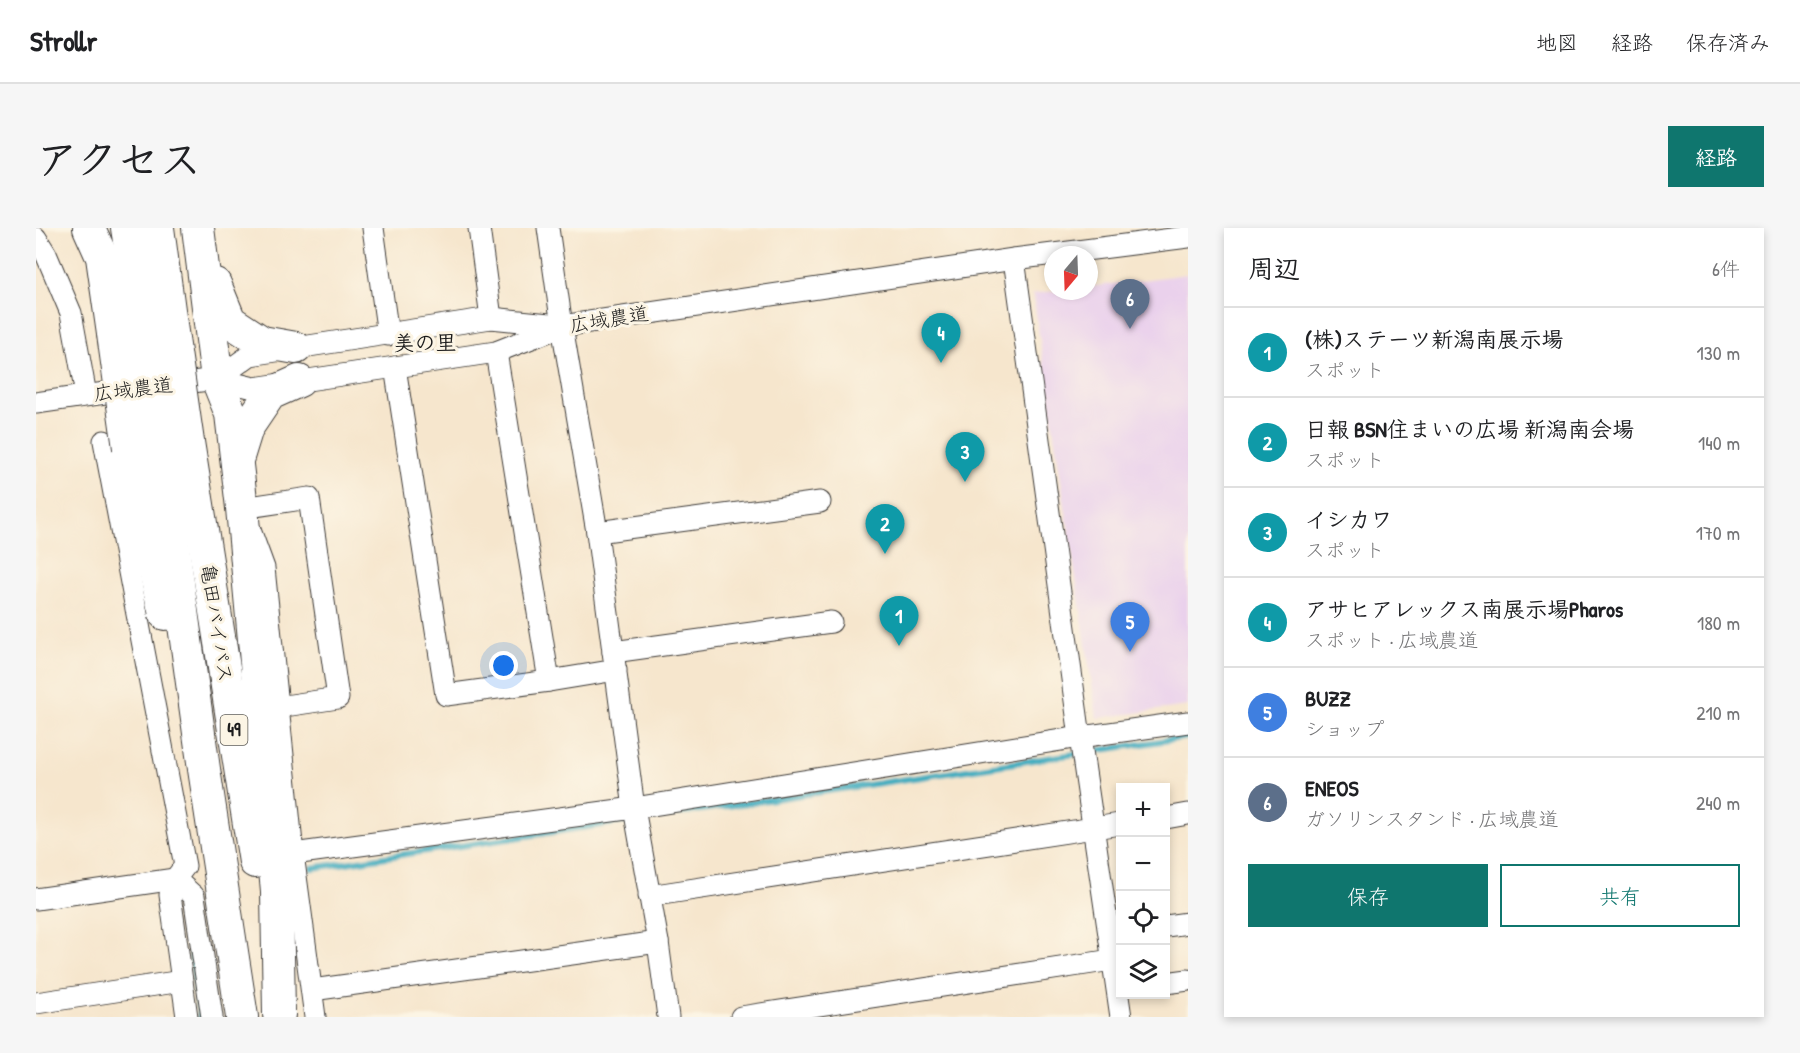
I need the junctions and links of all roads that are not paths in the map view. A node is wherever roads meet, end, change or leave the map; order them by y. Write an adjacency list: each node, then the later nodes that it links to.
1 (89, 228): 13 (highway)
2 (127, 228): 13 (highway, 亀田バイパス / 49)
3 (158, 228): 13 (highway, 亀田バイパス / 49)
4 (373, 228): 14 (street)
5 (479, 228): 11 (street)
6 (548, 228): 12 (street)
7 (1188, 237): 10 (street, 広域農道)
8 (36, 238): 20 (street)
9 (200, 240): 15 (highway); 18 (highway)
10 (1014, 259): 12 (street, 広域農道); 32 (street)
11 (491, 318): 12 (street); 14 (street)
12 (562, 326): 16 (street, 広域農道); 26 (street)
13 (142, 330): 22 (highway, 亀田バイパス / 49, bridge); 22 (highway, bridge)
14 (388, 335): 15 (street)
15 (296, 348): 18 (street)
16 (496, 352): 17 (street, 広域農道); 29 (street)
17 (395, 367): 19 (street, 広域農道); 29 (street)
18 (218, 379): 19 (street, 広域農道); 20 (street, 広域農道); 23 (highway)
19 (300, 381): 23 (highway)
20 (86, 395): 21 (street, 広域農道)
21 (36, 403)
22 (145, 444): 39 (street); 54 (highway, 亀田バイパス / 49); 57 (highway, 亀田バイパス / 49)
23 (236, 463): 25 (highway)
24 (820, 502): 26 (street)
25 (242, 508): 30 (street); 30 (street); 54 (highway)
26 (597, 532): 28 (street)
27 (831, 622): 28 (street)
28 (614, 661): 29 (street); 34 (street)
29 (549, 681)
30 (278, 707): 38 (street)
31 (1188, 722): 32 (street)
32 (1081, 748): 34 (street); 37 (street)
33 (1188, 814): 35 (street)
34 (636, 817): 38 (street); 40 (street)
35 (1170, 817)
36 (1116, 825): 37 (street)
37 (1093, 828): 40 (street); 44 (street)
38 (293, 854): 51 (street)
39 (175, 879): 41 (street); 49 (street); 56 (street)
40 (649, 896): 45 (street)
41 (36, 899)
42 (1188, 923): 43 (street)
43 (1170, 925)
44 (1115, 933): 46 (street)
45 (658, 942): 51 (street); 59 (street)
46 (1112, 960): 47 (street); 60 (street)
47 (1116, 977)
48 (1188, 980): 50 (street)
49 (182, 981): 53 (street); 55 (street)
50 (1170, 982)
51 (312, 990): 58 (street)
52 (1120, 999): 61 (street)
53 (36, 1003)
54 (279, 1016)
55 (187, 1017)
56 (212, 1017)
57 (242, 1017)
58 (315, 1017)
59 (668, 1017)
60 (741, 1017)
61 (1121, 1017)

